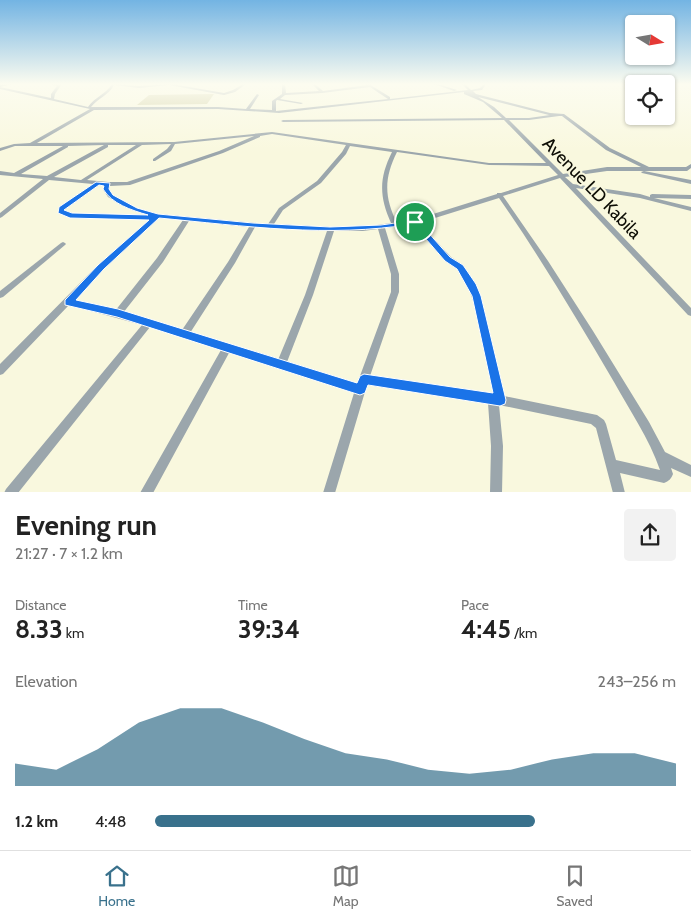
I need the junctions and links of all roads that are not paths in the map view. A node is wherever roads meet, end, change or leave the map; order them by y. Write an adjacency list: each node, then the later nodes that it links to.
1 (82, 107): 7 (street)
2 (249, 107): 8 (street)
3 (275, 107): 9 (street)
4 (322, 107): 10 (street)
5 (489, 107): 12 (street, Avenue LD Kabila)
6 (526, 107): 11 (street)
7 (91, 109): 8 (street); 19 (street)
8 (247, 110): 9 (street)
9 (274, 112): 10 (street)
10 (284, 112): 13 (street)
11 (561, 115): 12 (street); 27 (street)
12 (504, 119): 13 (street); 25 (street, Avenue LD Kabila)
13 (284, 121): 14 (street)
14 (272, 133): 15 (street); 18 (street)
15 (263, 134): 16 (street); 36 (street)
16 (174, 143): 17 (street); 24 (street)
17 (141, 144): 21 (street); 33 (street)
18 (349, 144): 23 (street); 49 (street)
19 (31, 145): 20 (street); 22 (street)
20 (68, 145): 21 (street); 30 (street)
21 (109, 145): 32 (street)
22 (0, 150)
23 (395, 151): 25 (street); 50 (street)
24 (156, 160)
25 (551, 165): 31 (street, Avenue LD Kabila)
26 (691, 165): 27 (street)
27 (648, 169): 28 (street)
28 (637, 170): 31 (street); 34 (street)
29 (0, 173): 30 (street)
30 (16, 174): 32 (street)
31 (561, 176): 37 (street, Avenue LD Kabila); 38 (street)
32 (48, 178): 33 (street); 42 (street)
33 (82, 181): 35 (street)
34 (691, 182)
35 (98, 183): 36 (street); 45 (street)
36 (108, 184): 45 (street)
37 (571, 186): 39 (street); 57 (street, Avenue LD Kabila)
38 (499, 194): 47 (street); 65 (street)
39 (640, 196): 40 (street); 43 (street)
40 (691, 197)
41 (0, 207): 42 (street)
42 (9, 208): 44 (street)
43 (691, 209)
44 (0, 215)
45 (157, 217): 46 (street); 55 (street)
46 (187, 219): 48 (street); 56 (street)
47 (415, 222): 50 (street); 64 (street)
48 (253, 225): 49 (street); 59 (street)
49 (270, 226): 52 (street)
50 (395, 226): 51 (street)
51 (381, 227): 52 (street); 63 (street)
52 (330, 229): 61 (street)
53 (62, 244): 54 (street)
54 (0, 295)
55 (68, 302): 56 (street); 62 (street)
56 (118, 313): 58 (street)
57 (691, 313)
58 (148, 323): 59 (street); 68 (street)
59 (184, 334): 60 (street)
60 (227, 348): 61 (street); 69 (street)
61 (280, 365): 63 (street)
62 (0, 371)
63 (362, 385): 64 (street); 70 (street)
64 (497, 399): 66 (street); 71 (street)
65 (662, 457): 66 (street); 67 (street)
66 (612, 465): 72 (street)
67 (691, 471)
68 (10, 492)
69 (146, 492)
70 (329, 492)
71 (496, 492)
72 (619, 492)

